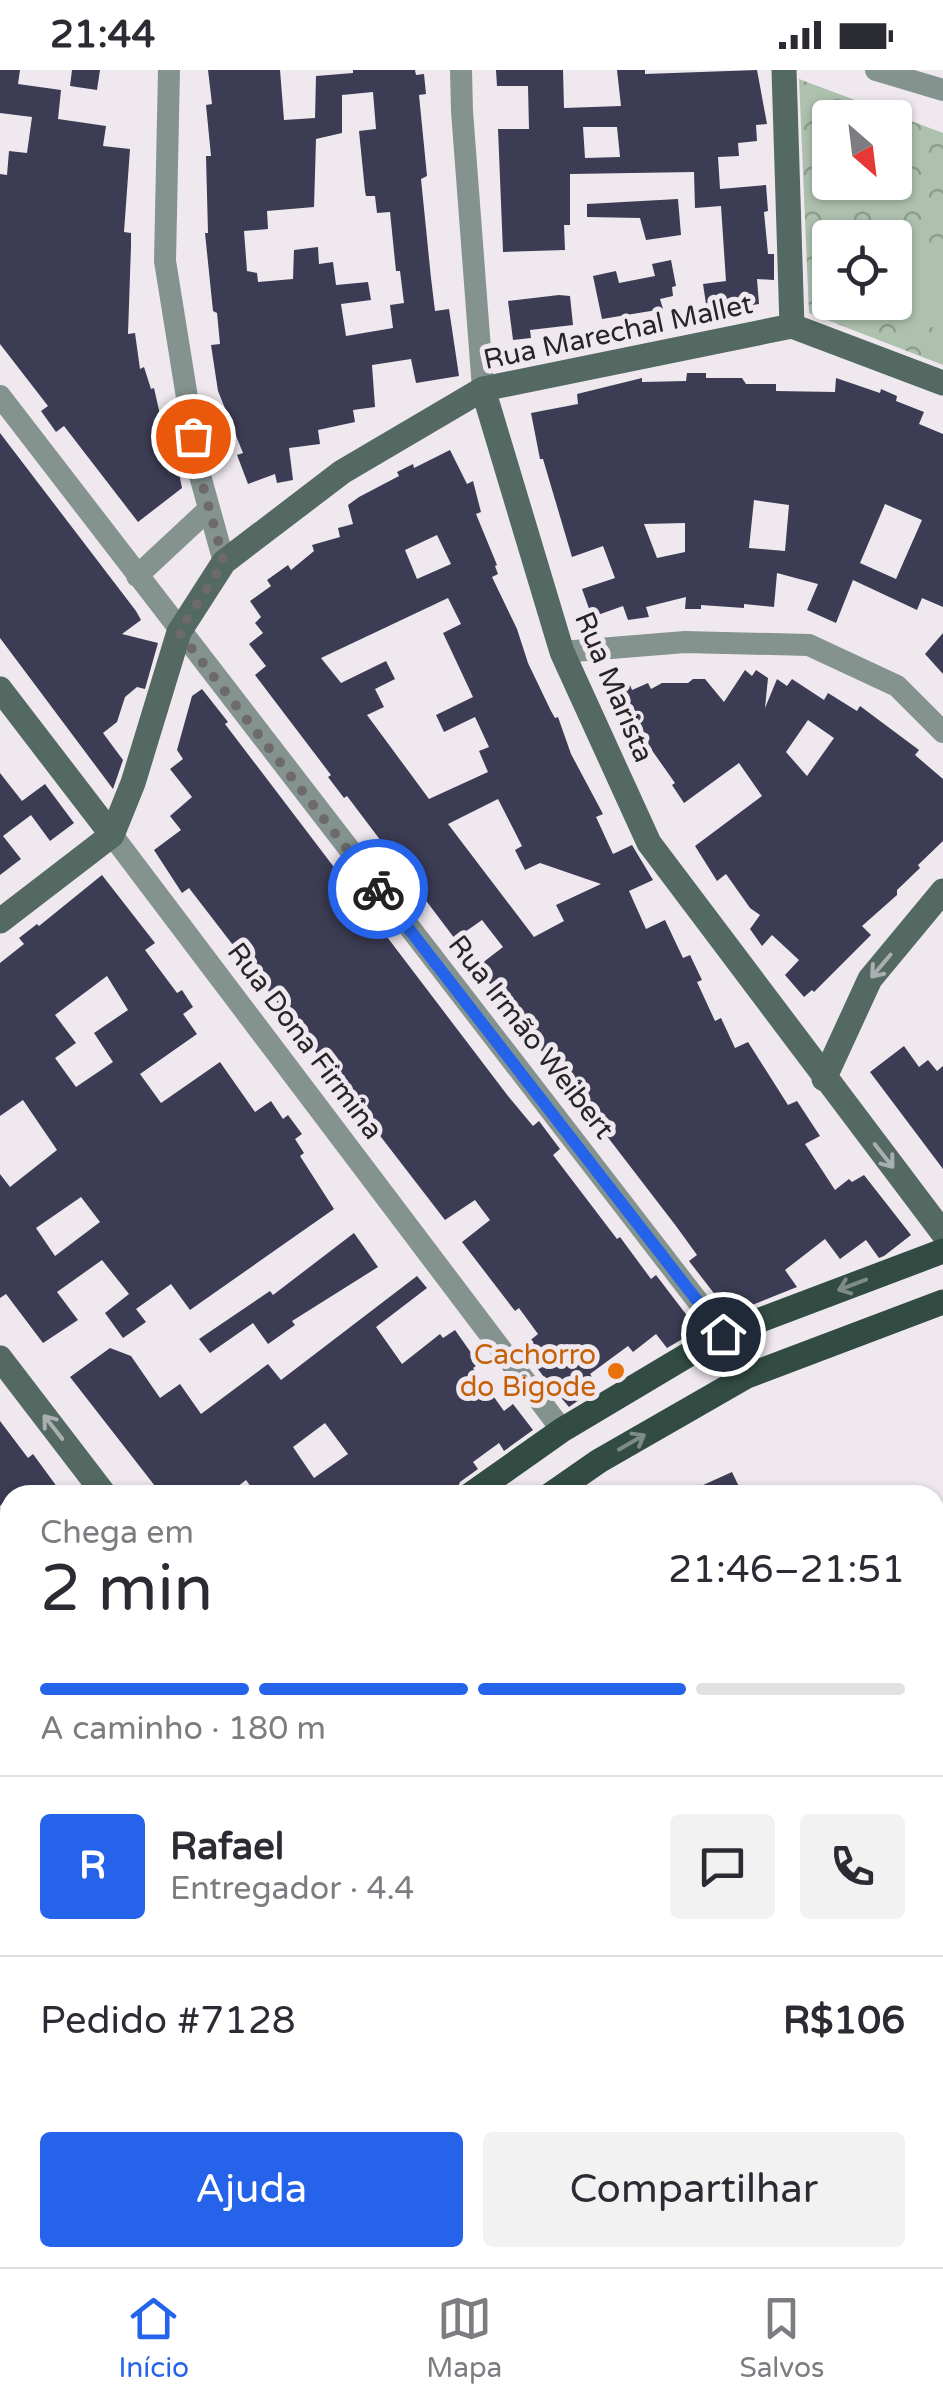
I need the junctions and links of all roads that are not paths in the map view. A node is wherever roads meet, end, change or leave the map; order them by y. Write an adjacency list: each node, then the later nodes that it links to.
1 (169, 70): 10 (street)
2 (462, 70): 8 (street, Rua Marista)
3 (784, 70): 6 (street)
4 (876, 70): 5 (street)
5 (943, 90)
6 (792, 326): 7 (street, Rua Marechal Mallet); 8 (street, Rua Marechal Mallet)
7 (943, 383)
8 (483, 389): 11 (street, Rua Marechal Mallet); 14 (street, Rua Marista)
9 (0, 396): 12 (street, Rua Irmão Weibert)
10 (209, 509): 11 (street); 12 (street)
11 (224, 562): 13 (street, Rua Marechal Mallet)
12 (137, 576): 13 (street, Rua Irmão Weibert)
13 (179, 632): 17 (street, Rua Marechal Mallet); 24 (street, Rua Irmão Weibert)
14 (562, 652): 16 (street); 20 (street, Rua Marista)
15 (0, 689): 17 (street, Rua Dona Firmina)
16 (943, 732)
17 (112, 835): 19 (street); 26 (street, Rua Dona Firmina)
18 (943, 891): 20 (street, one-way to 20)
19 (0, 921)
20 (824, 1079): 21 (street, Rua Marista, one-way to 21)
21 (943, 1233)
22 (943, 1250): 24 (main road, one-way to 24)
23 (943, 1302): 29 (main road, one-way to 23)
24 (723, 1334): 26 (main road)
25 (0, 1358): 27 (street, one-way to 25)
26 (562, 1430): 28 (main road)
27 (97, 1485)
28 (484, 1485)
29 (564, 1485)

